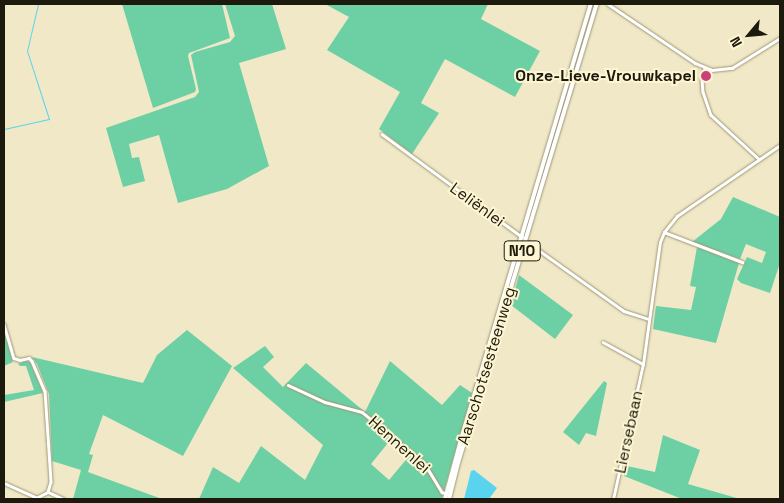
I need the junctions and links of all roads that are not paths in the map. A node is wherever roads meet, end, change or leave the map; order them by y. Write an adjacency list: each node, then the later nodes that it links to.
1 (595, 4): 9 (main road, Aarschotsesteenweg / N10)
2 (608, 4): 4 (street)
3 (780, 38): 4 (street)
4 (705, 68): 7 (street)
5 (382, 134): 9 (street, Leliënlei)
6 (780, 145): 7 (street, Liersebaan)
7 (758, 158): 8 (street, Liersebaan)
8 (664, 232): 10 (street); 11 (street, Liersebaan)
9 (524, 238): 11 (street, Leliënlei); 18 (main road, Aarschotsesteenweg / N10); 22 (main road, Aarschotsesteenweg / N10)
10 (742, 262)
11 (650, 319): 14 (street, Liersebaan)
12 (4, 324): 17 (street)
13 (603, 342): 14 (street)
14 (643, 364): 23 (street, Liersebaan)
15 (288, 385): 18 (street, Hennenlei)
16 (4, 483): 19 (street)
17 (48, 492): 19 (street); 20 (street)
18 (447, 494): 21 (main road, Aarschotsesteenweg / N10)
19 (36, 499)
20 (64, 499)
21 (446, 499)
22 (449, 499)
23 (613, 499)

